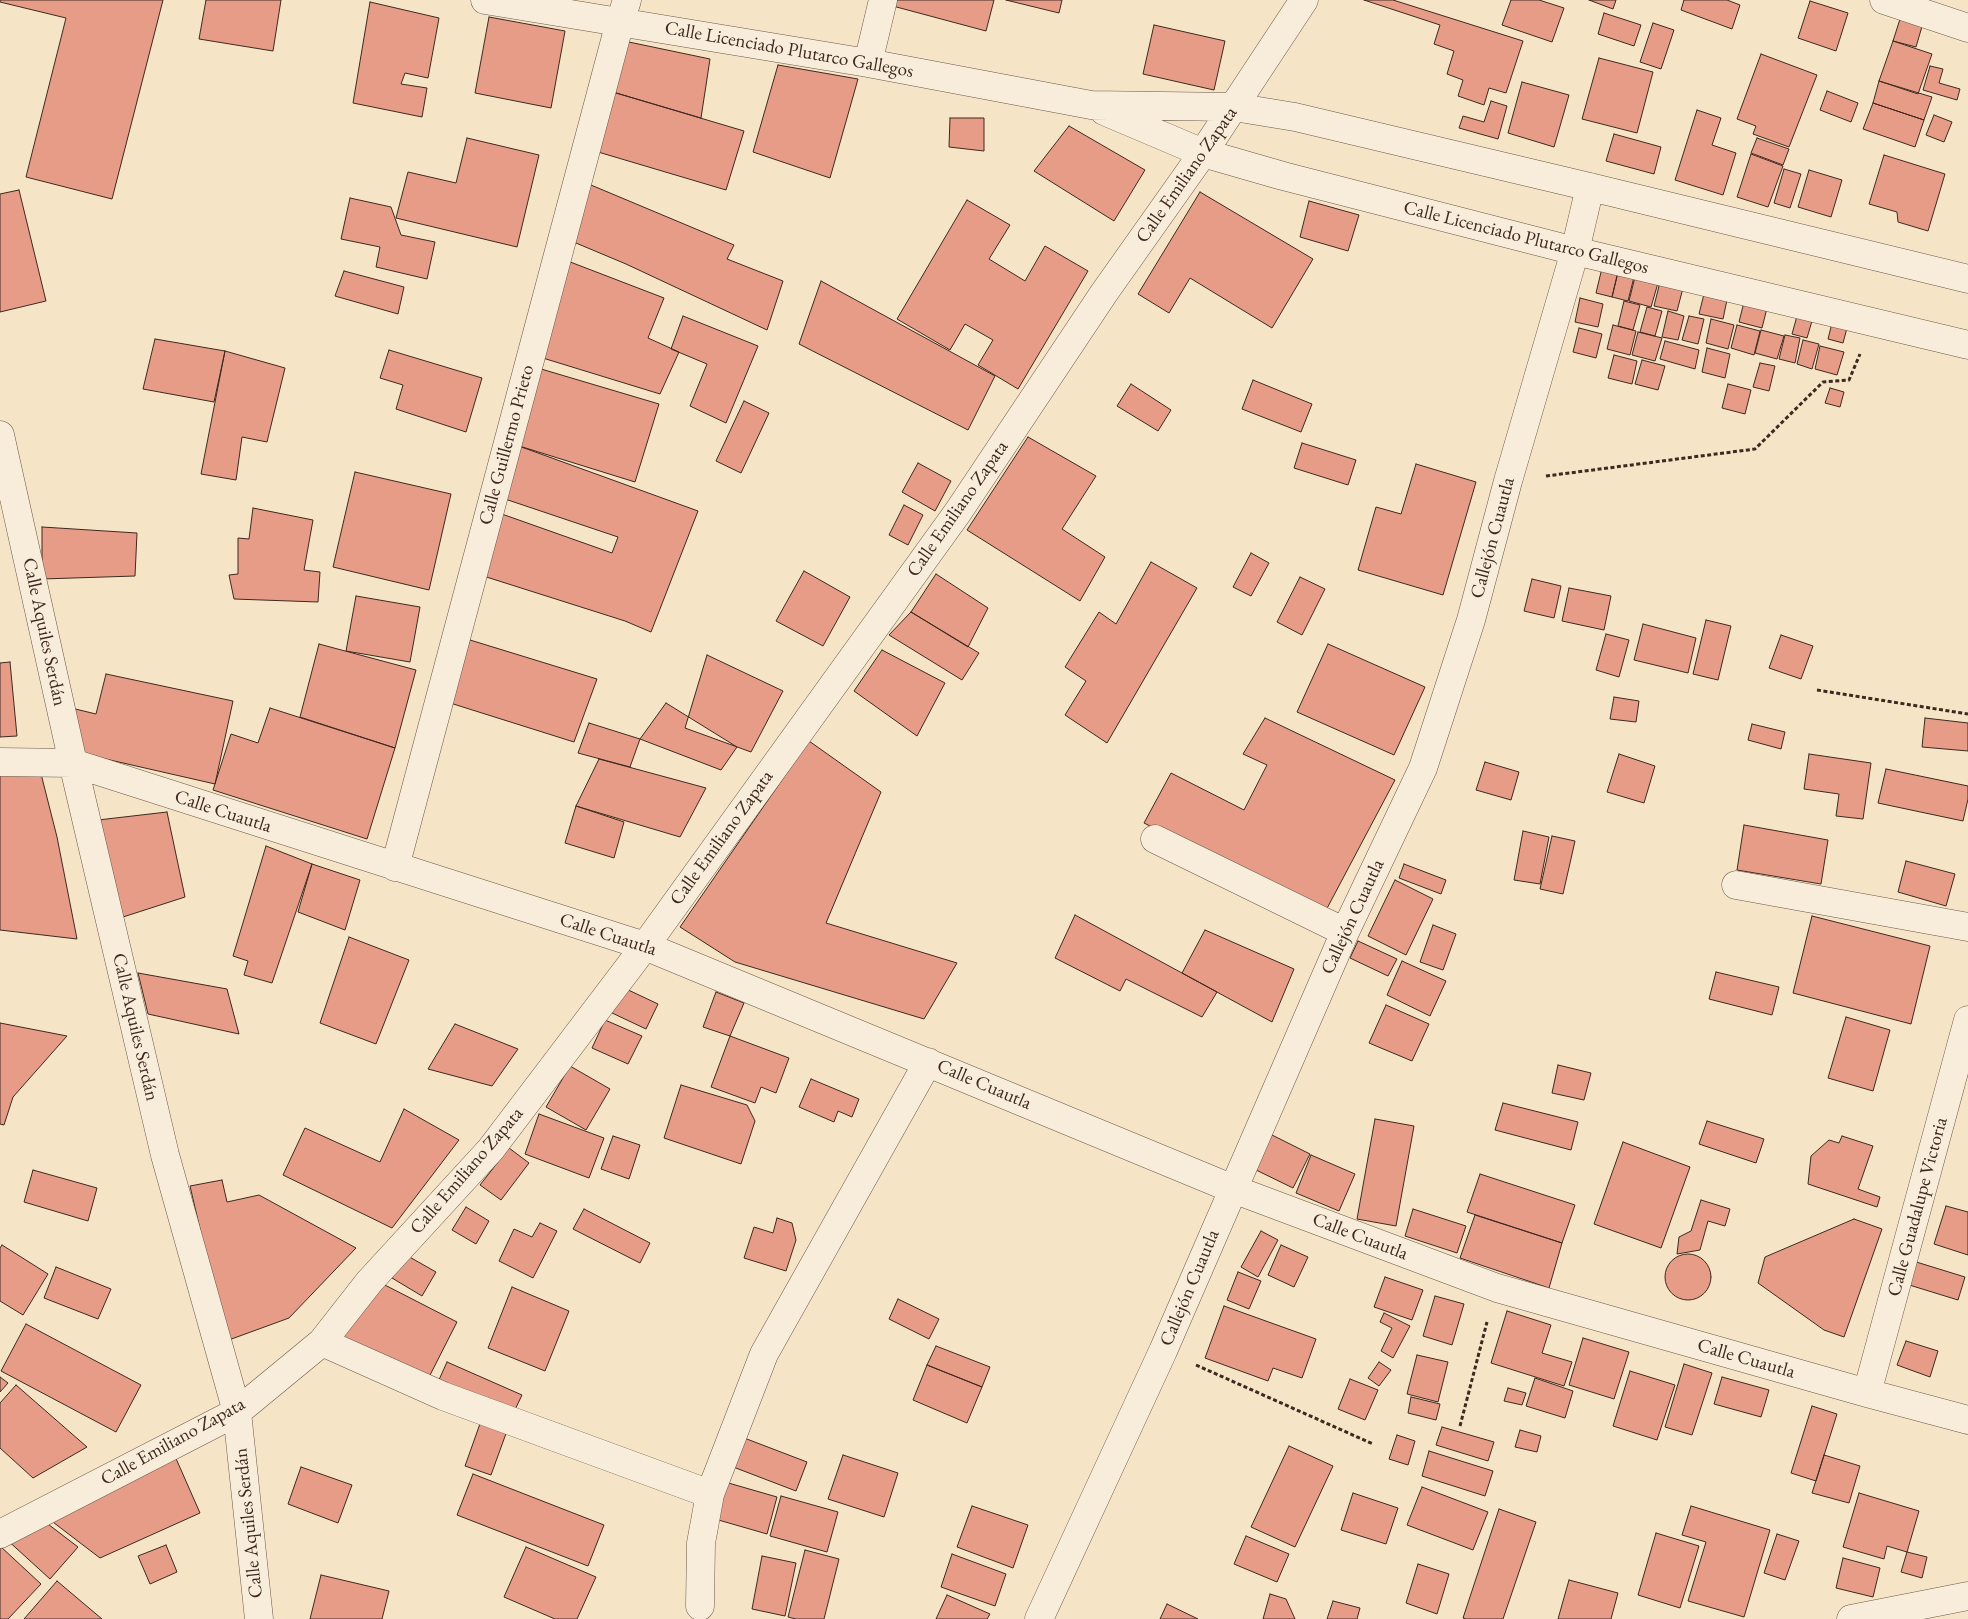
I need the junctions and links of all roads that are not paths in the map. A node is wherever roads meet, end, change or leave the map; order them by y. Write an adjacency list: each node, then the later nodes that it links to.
1 (485, 0): 5 (street, Calle Licenciado Plutarco Gallegos)
2 (884, 0): 7 (street)
3 (1304, 0): 9 (street, Calle Emiliano Zapata)
4 (1884, 0): 6 (street)
5 (623, 11): 7 (street, Calle Licenciado Plutarco Gallegos); 19 (street, Calle Guillermo Prieto)
6 (1968, 28)
7 (868, 62): 8 (street, Calle Licenciado Plutarco Gallegos)
8 (1091, 105): 9 (street, Calle Licenciado Plutarco Gallegos); 10 (street, Calle Licenciado Plutarco Gallegos)
9 (1234, 107): 10 (street, Calle Emiliano Zapata); 11 (street, Calle Licenciado Plutarco Gallegos)
10 (1203, 153): 12 (street, Calle Licenciado Plutarco Gallegos); 23 (street, Calle Emiliano Zapata)
11 (1590, 187): 12 (street, Callejón Cuautla); 13 (street, Calle Licenciado Plutarco Gallegos)
12 (1575, 250): 14 (street, Calle Licenciado Plutarco Gallegos); 22 (street, Callejón Cuautla)
13 (1968, 279)
14 (1968, 345)
15 (0, 435): 17 (street, Calle Aquiles Serdán)
16 (0, 762): 17 (street, Calle Cuautla)
17 (73, 763): 19 (street, Calle Cuautla); 29 (street, Calle Aquiles Serdán)
18 (1155, 839): 22 (street)
19 (395, 867): 23 (street, Calle Cuautla)
20 (1736, 885): 21 (street)
21 (1968, 926)
22 (1345, 932): 26 (street, Callejón Cuautla)
23 (645, 946): 25 (street, Calle Cuautla); 27 (street, Calle Emiliano Zapata)
24 (1968, 1020): 28 (street, Calle Guadalupe Victoria)
25 (928, 1062): 26 (street, Calle Cuautla); 31 (street)
26 (1233, 1189): 28 (street, Calle Cuautla); 36 (street, Callejón Cuautla)
27 (322, 1342): 29 (street, Calle Emiliano Zapata); 31 (street)
28 (1867, 1393): 30 (street, Calle Cuautla)
29 (237, 1412): 32 (street, Calle Emiliano Zapata); 35 (street, Calle Aquiles Serdán)
30 (1968, 1420)
31 (710, 1494): 34 (street)
32 (0, 1534)
33 (1968, 1596): 37 (street)
34 (700, 1606)
35 (259, 1619)
36 (1039, 1619)
37 (1851, 1619)

